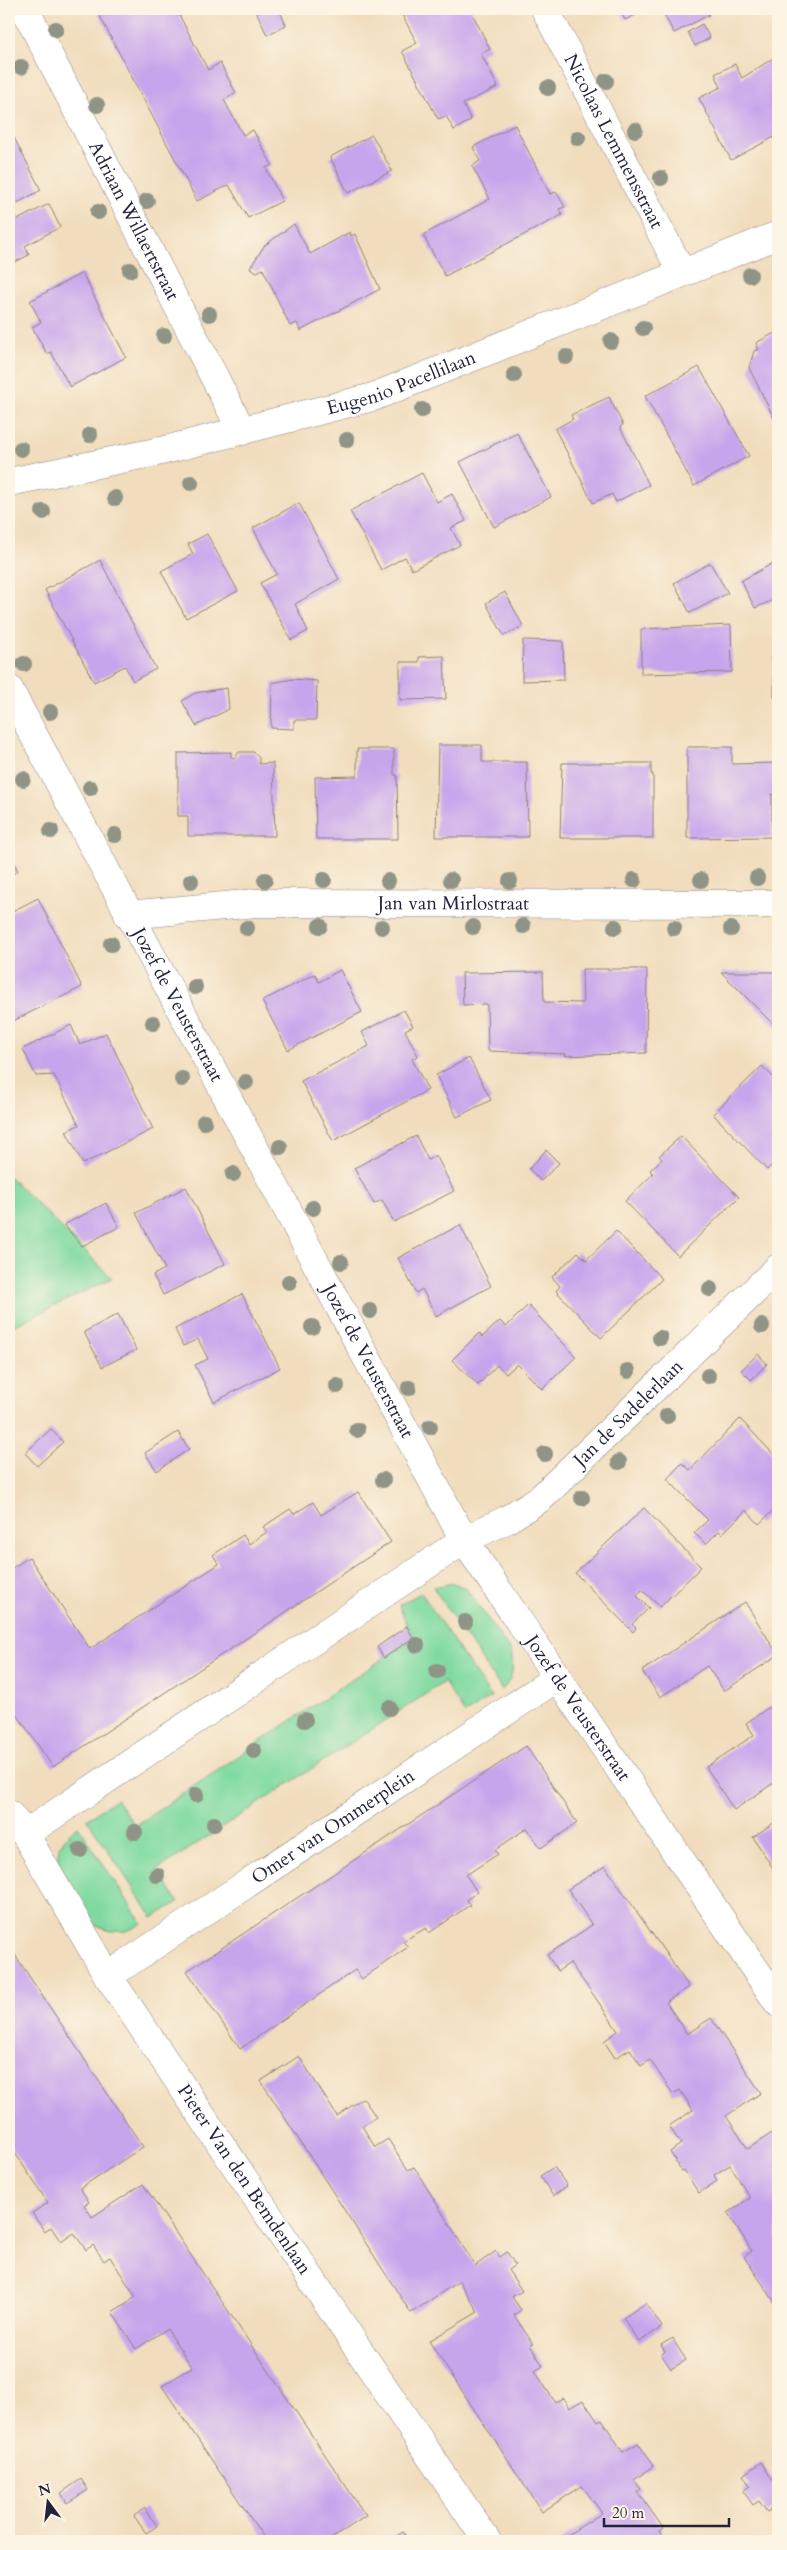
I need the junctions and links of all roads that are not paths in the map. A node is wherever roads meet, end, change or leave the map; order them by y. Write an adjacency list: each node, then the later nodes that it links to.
1 (24, 9): 5 (street, Adriaan Willaertstraat)
2 (545, 9): 4 (street, Nicolaas Lemmensstraat)
3 (778, 236): 4 (street, Eugenio Pacellilaan)
4 (682, 273): 5 (street, Eugenio Pacellilaan)
5 (242, 431): 6 (street, Eugenio Pacellilaan)
6 (9, 482)
7 (9, 689): 9 (street, Jozef de Veusterstraat)
8 (778, 904): 9 (street, Jan van Mirlostraat)
9 (128, 915): 11 (street, Jozef de Veusterstraat)
10 (778, 1268): 11 (street, Jan de Sadelerlaan)
11 (464, 1540): 12 (street, Jozef de Veusterstraat); 13 (street)
12 (558, 1676): 14 (street, Omer van Ommerplein); 15 (street, Jozef de Veusterstraat)
13 (17, 1824): 14 (street, Pieter Van den Bemdenlaan)
14 (108, 1976): 16 (street, Pieter Van den Bemdenlaan)
15 (778, 2003)
16 (487, 2541)

